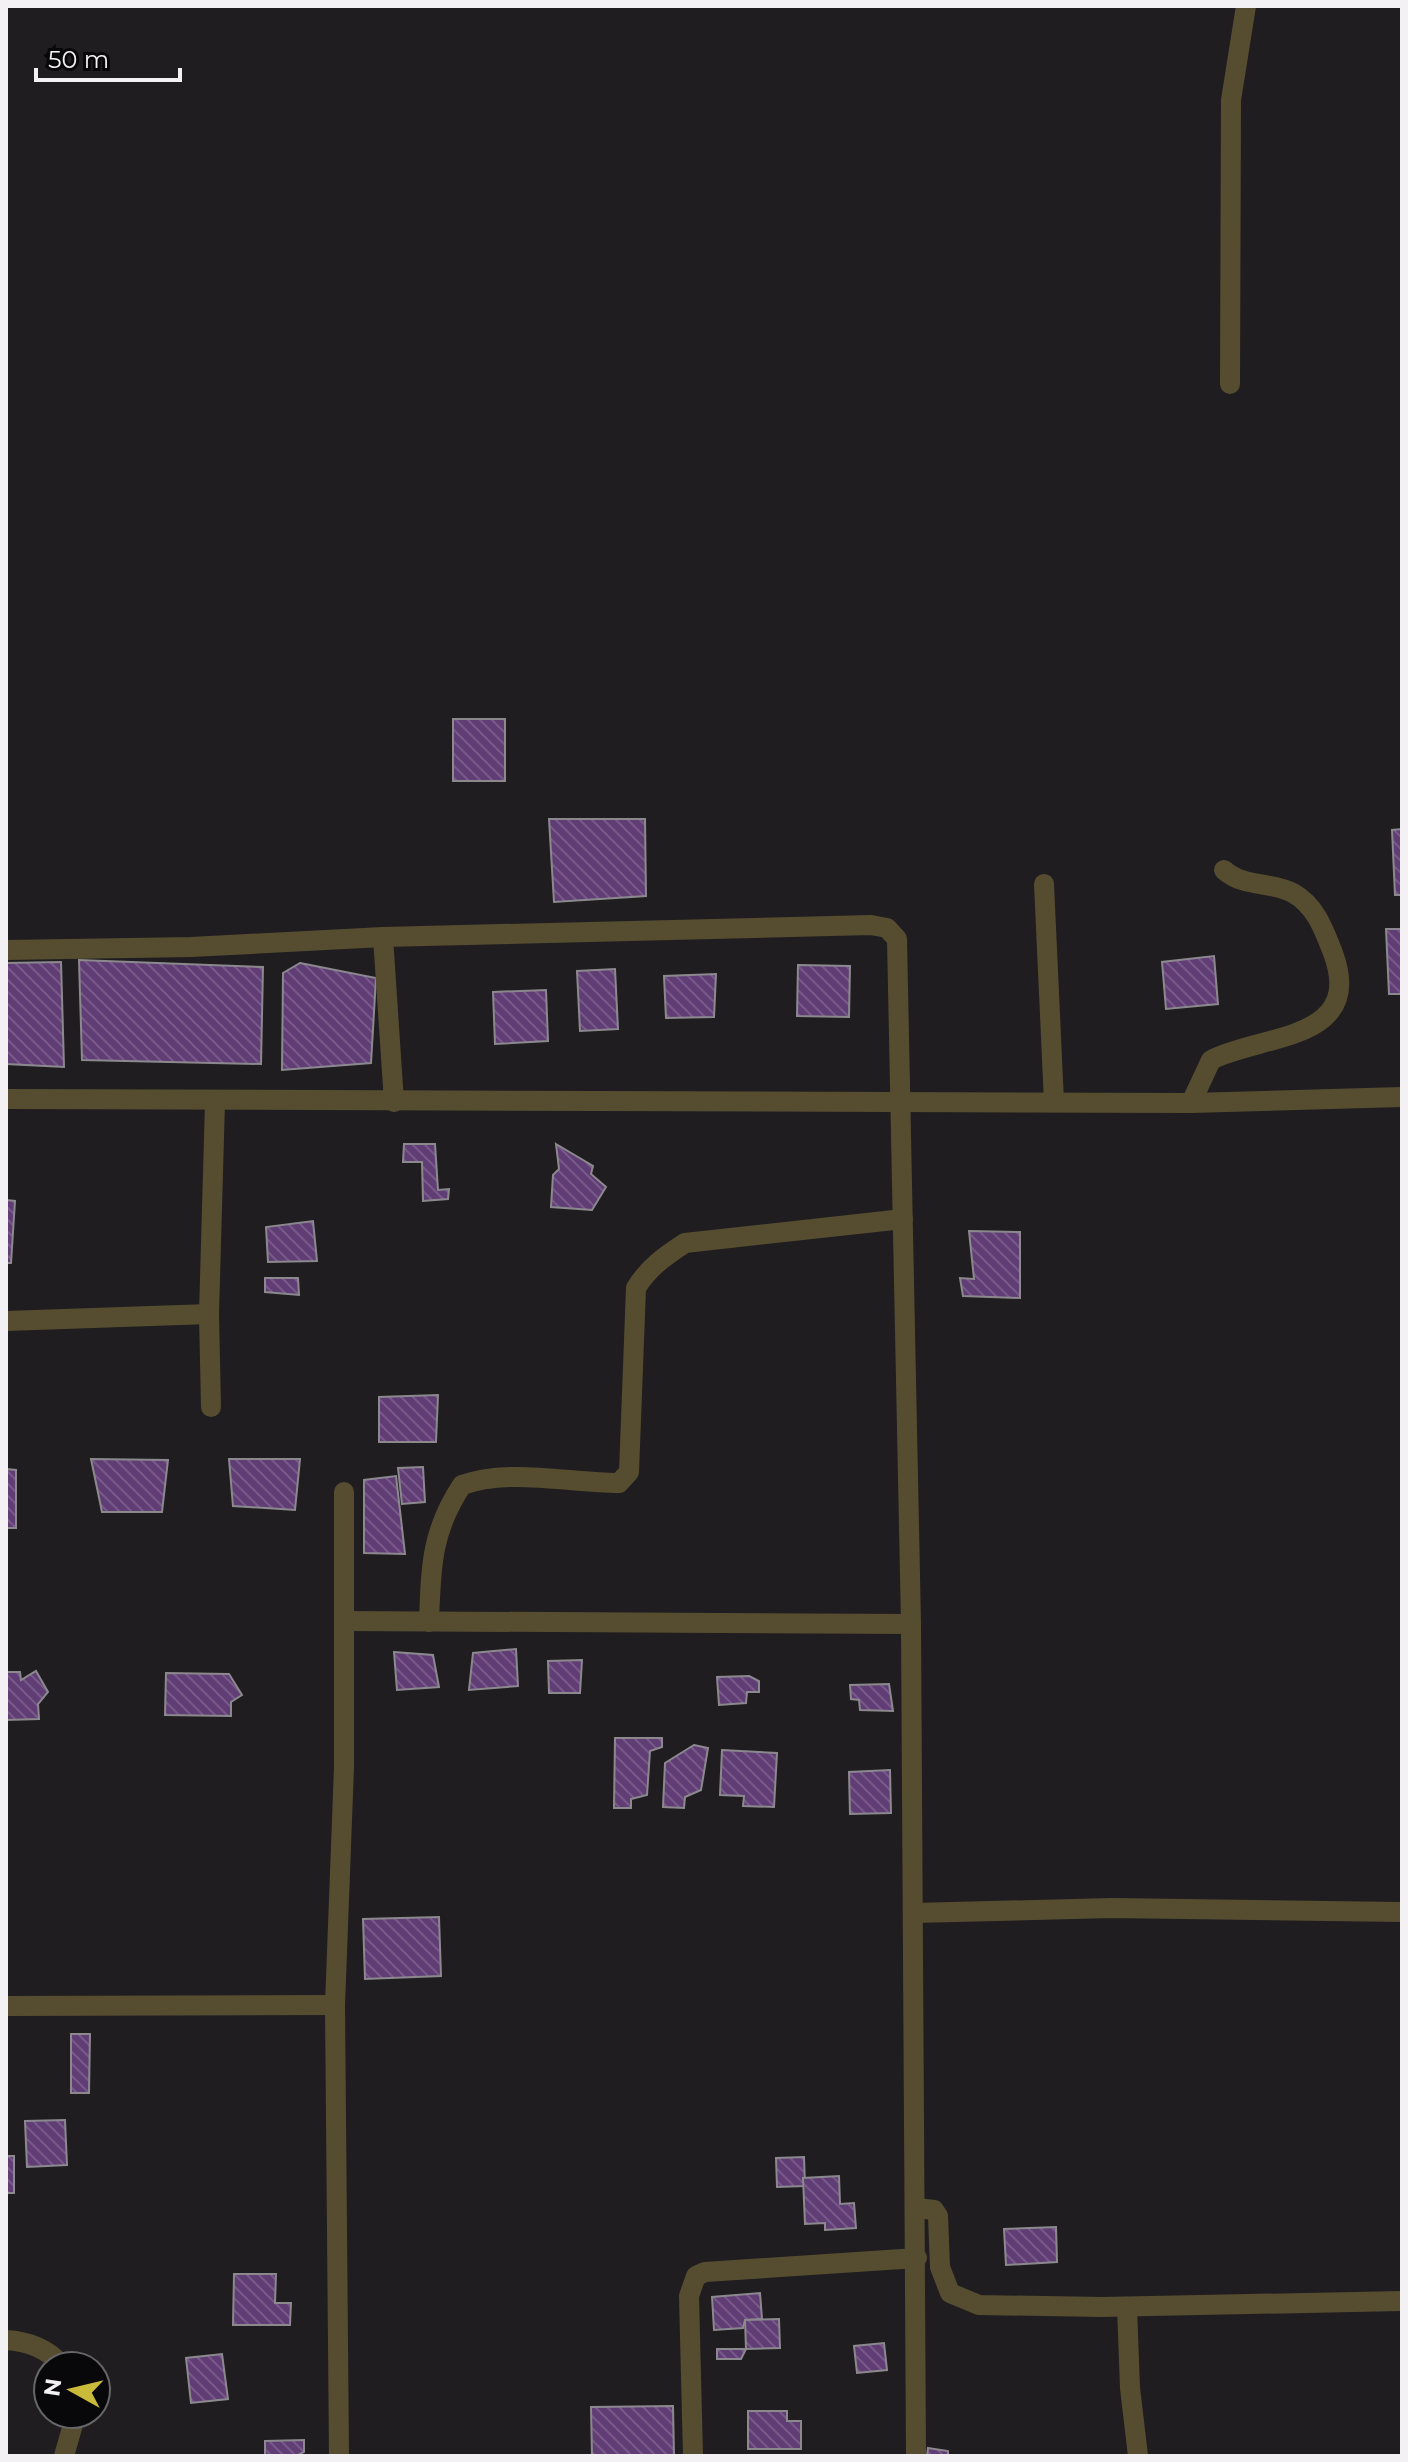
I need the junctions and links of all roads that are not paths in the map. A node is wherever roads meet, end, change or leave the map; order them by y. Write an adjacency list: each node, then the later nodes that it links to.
1 (1246, 6): 2 (street)
2 (1230, 384)
3 (1224, 870): 13 (street)
4 (1044, 884): 12 (street)
5 (383, 937): 6 (street); 9 (street); 11 (street)
6 (6, 950)
7 (1402, 1097): 13 (street)
8 (6, 1099): 10 (street)
9 (900, 1101): 11 (street); 12 (street); 14 (street)
10 (215, 1102): 11 (street); 15 (street)
11 (394, 1102)
12 (1054, 1102): 13 (street)
13 (1191, 1103)
14 (903, 1219): 20 (street); 21 (street)
15 (209, 1314): 16 (street); 17 (street)
16 (6, 1321)
17 (211, 1407)
18 (344, 1492): 19 (street)
19 (344, 1621): 20 (street); 24 (street)
20 (429, 1622): 21 (street)
21 (911, 1624): 23 (street)
22 (1402, 1912): 23 (street)
23 (914, 1913): 26 (street)
24 (335, 2005): 25 (street); 34 (street)
25 (6, 2006)
26 (917, 2208): 27 (street); 29 (street)
27 (917, 2258): 35 (street); 36 (street)
28 (1402, 2301): 29 (street)
29 (1127, 2307): 37 (street)
30 (6, 2340): 31 (street)
31 (42, 2350)
32 (71, 2430): 33 (street)
33 (64, 2456)
34 (339, 2456)
35 (693, 2456)
36 (916, 2456)
37 (1138, 2456)

